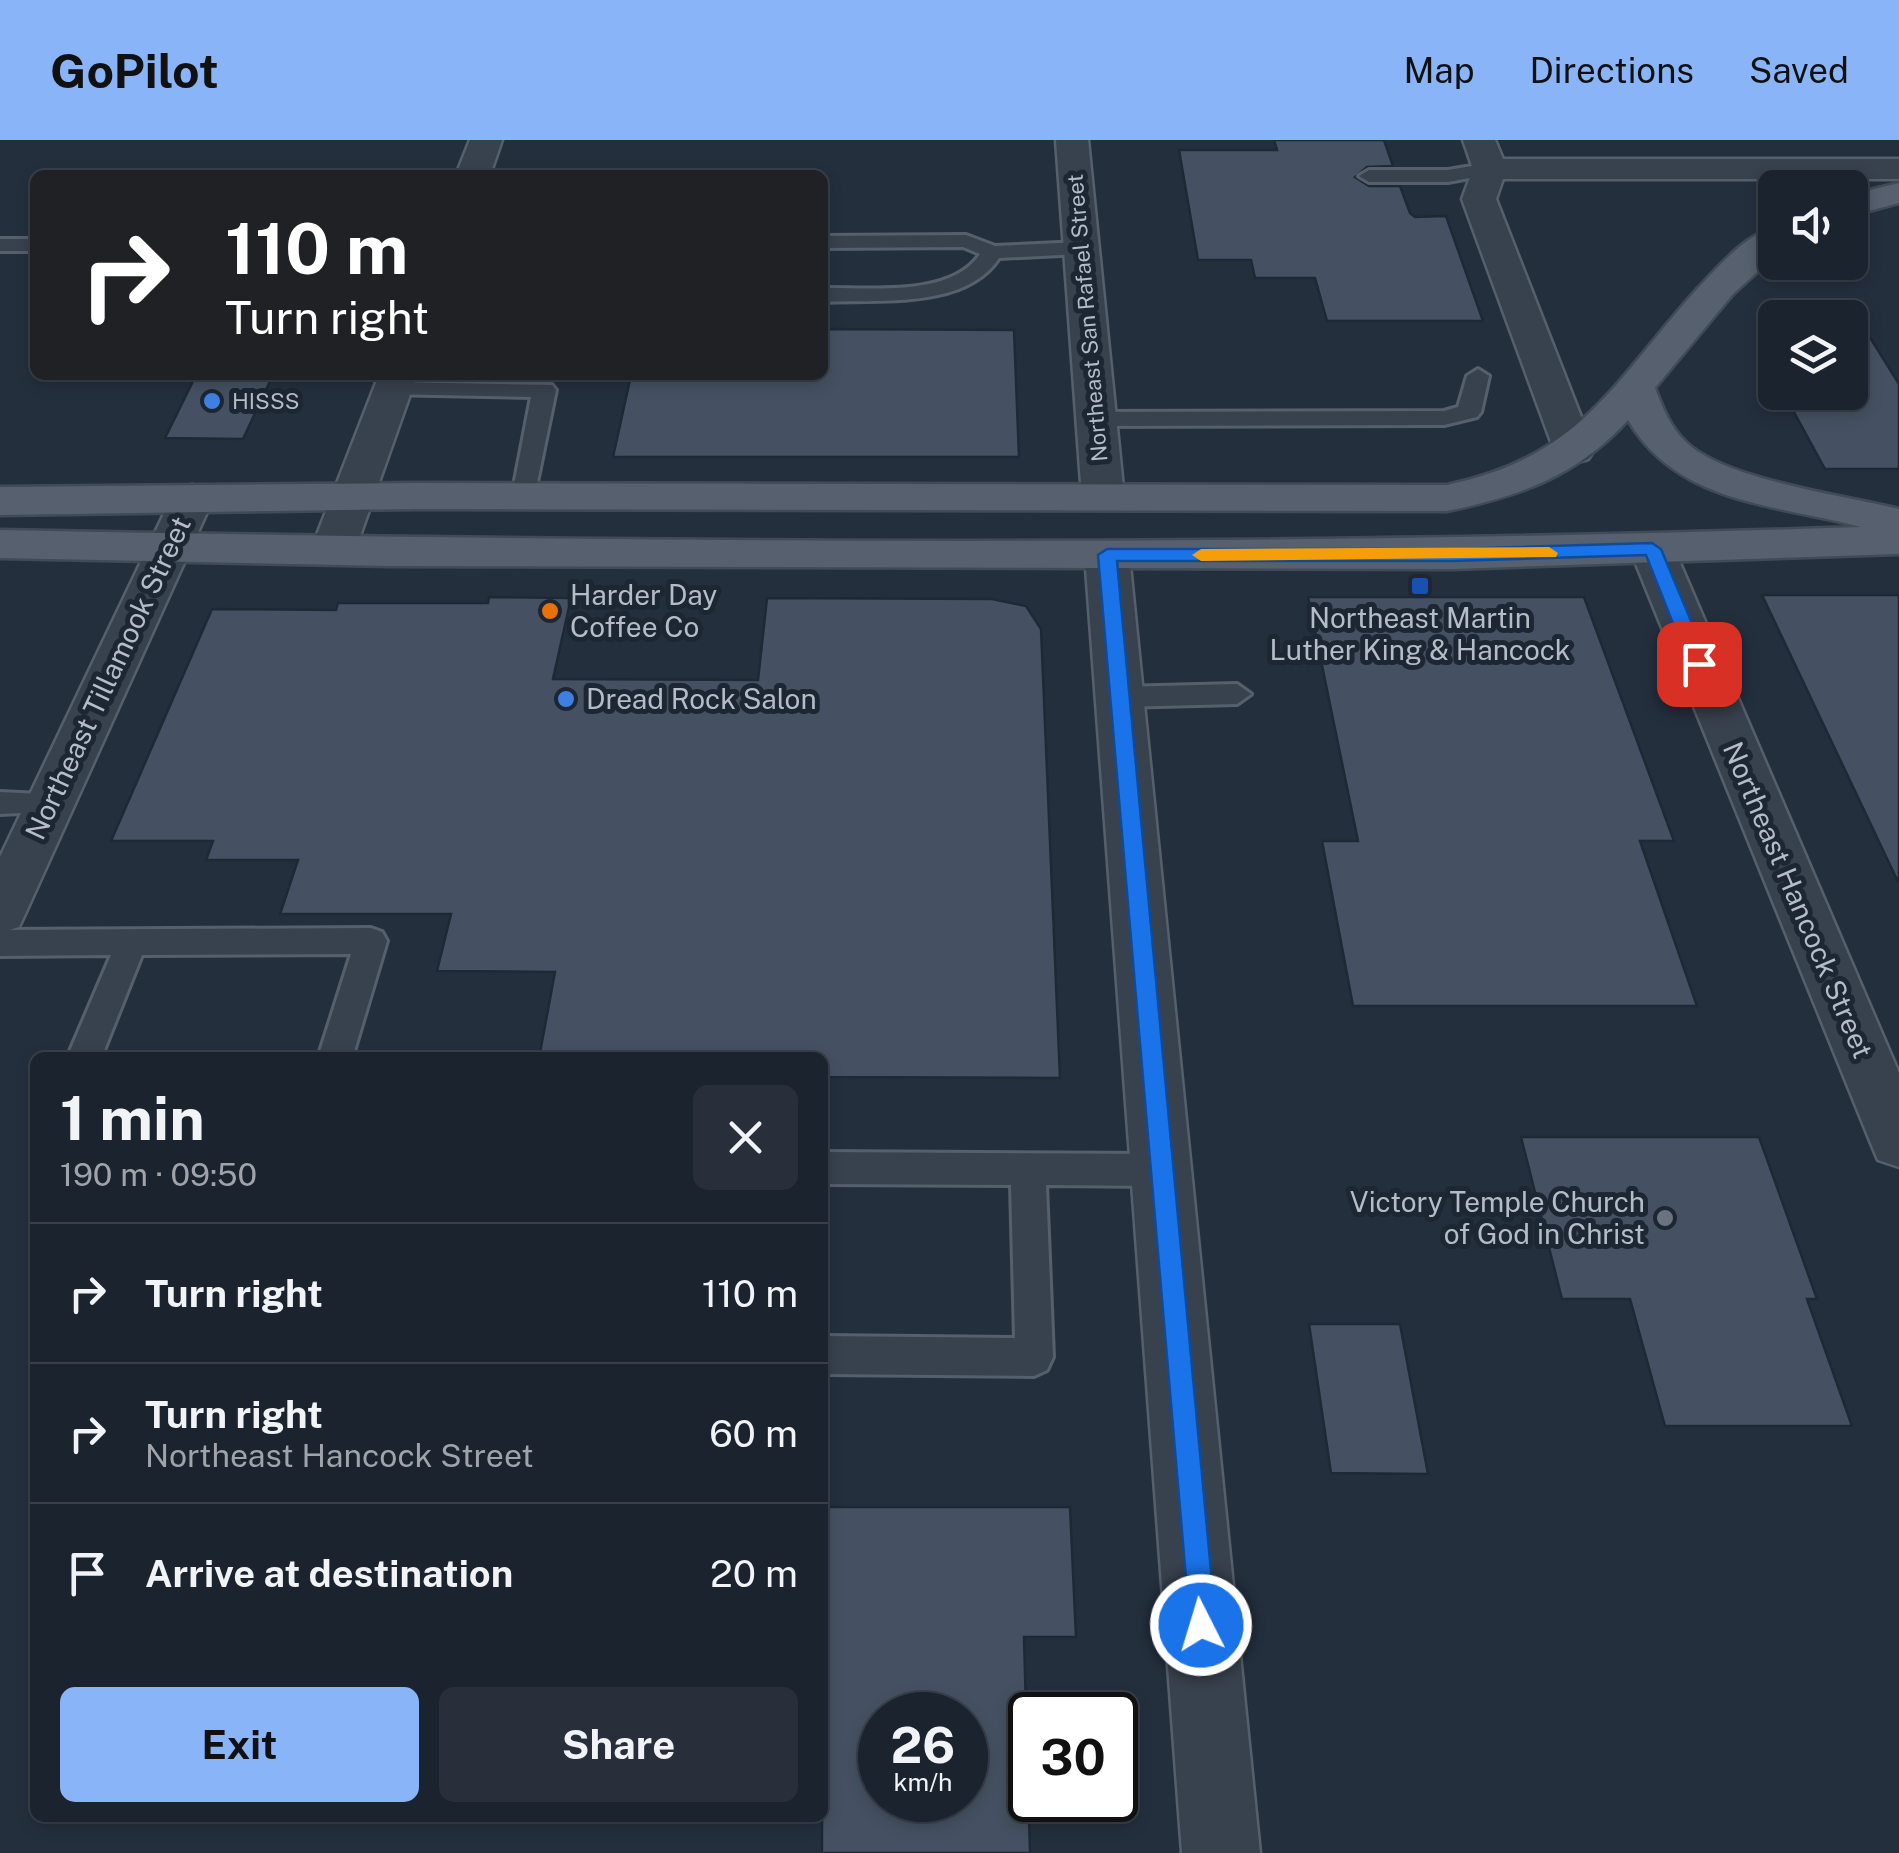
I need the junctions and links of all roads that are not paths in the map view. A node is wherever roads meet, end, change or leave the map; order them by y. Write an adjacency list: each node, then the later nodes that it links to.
1 (486, 140): 5 (street)
2 (1072, 140): 12 (street, Northeast San Rafael Street)
3 (1485, 154): 4 (street); 6 (lane); 20 (street)
4 (1899, 169)
5 (476, 170)
6 (1369, 176)
7 (1899, 193): 8 (main road)
8 (1868, 201)
9 (828, 242): 14 (lane)
10 (0, 245): 11 (lane)
11 (30, 245)
12 (1081, 248): 14 (lane); 19 (street, Northeast San Rafael Street)
13 (1758, 250): 18 (main road)
14 (992, 252): 15 (lane)
15 (828, 294)
16 (1478, 376): 19 (lane)
17 (396, 382): 21 (lane); 22 (street)
18 (1636, 389): 20 (main road); 26 (main road)
19 (1095, 419): 23 (street, Northeast San Rafael Street)
20 (1574, 450): 23 (main road)
21 (524, 496): 22 (main road); 23 (main road)
22 (353, 497): 24 (main road); 31 (street)
23 (1103, 497)
24 (192, 499): 25 (main road); 29 (street, Northeast Tillamook Street)
25 (0, 501)
26 (1899, 523)
27 (1899, 540): 30 (main road)
28 (0, 544): 29 (main road)
29 (170, 546): 31 (main road); 36 (street, Northeast Tillamook Street)
30 (1652, 549): 32 (main road); 42 (street, Northeast Hancock Street)
31 (334, 550): 32 (main road)
32 (1107, 555): 34 (street)
33 (1237, 694): 34 (lane)
34 (1120, 697): 45 (street)
35 (0, 803): 36 (lane)
36 (51, 803): 37 (street, Northeast Tillamook Street)
37 (0, 912)
38 (132, 942): 39 (lane); 40 (lane); 41 (lane)
39 (0, 943)
40 (86, 1052)
41 (337, 1052)
42 (1898, 1136)
43 (828, 1168): 44 (lane)
44 (1028, 1169): 45 (lane); 46 (lane)
45 (1161, 1170): 47 (street)
46 (828, 1356)
47 (1221, 1853)

